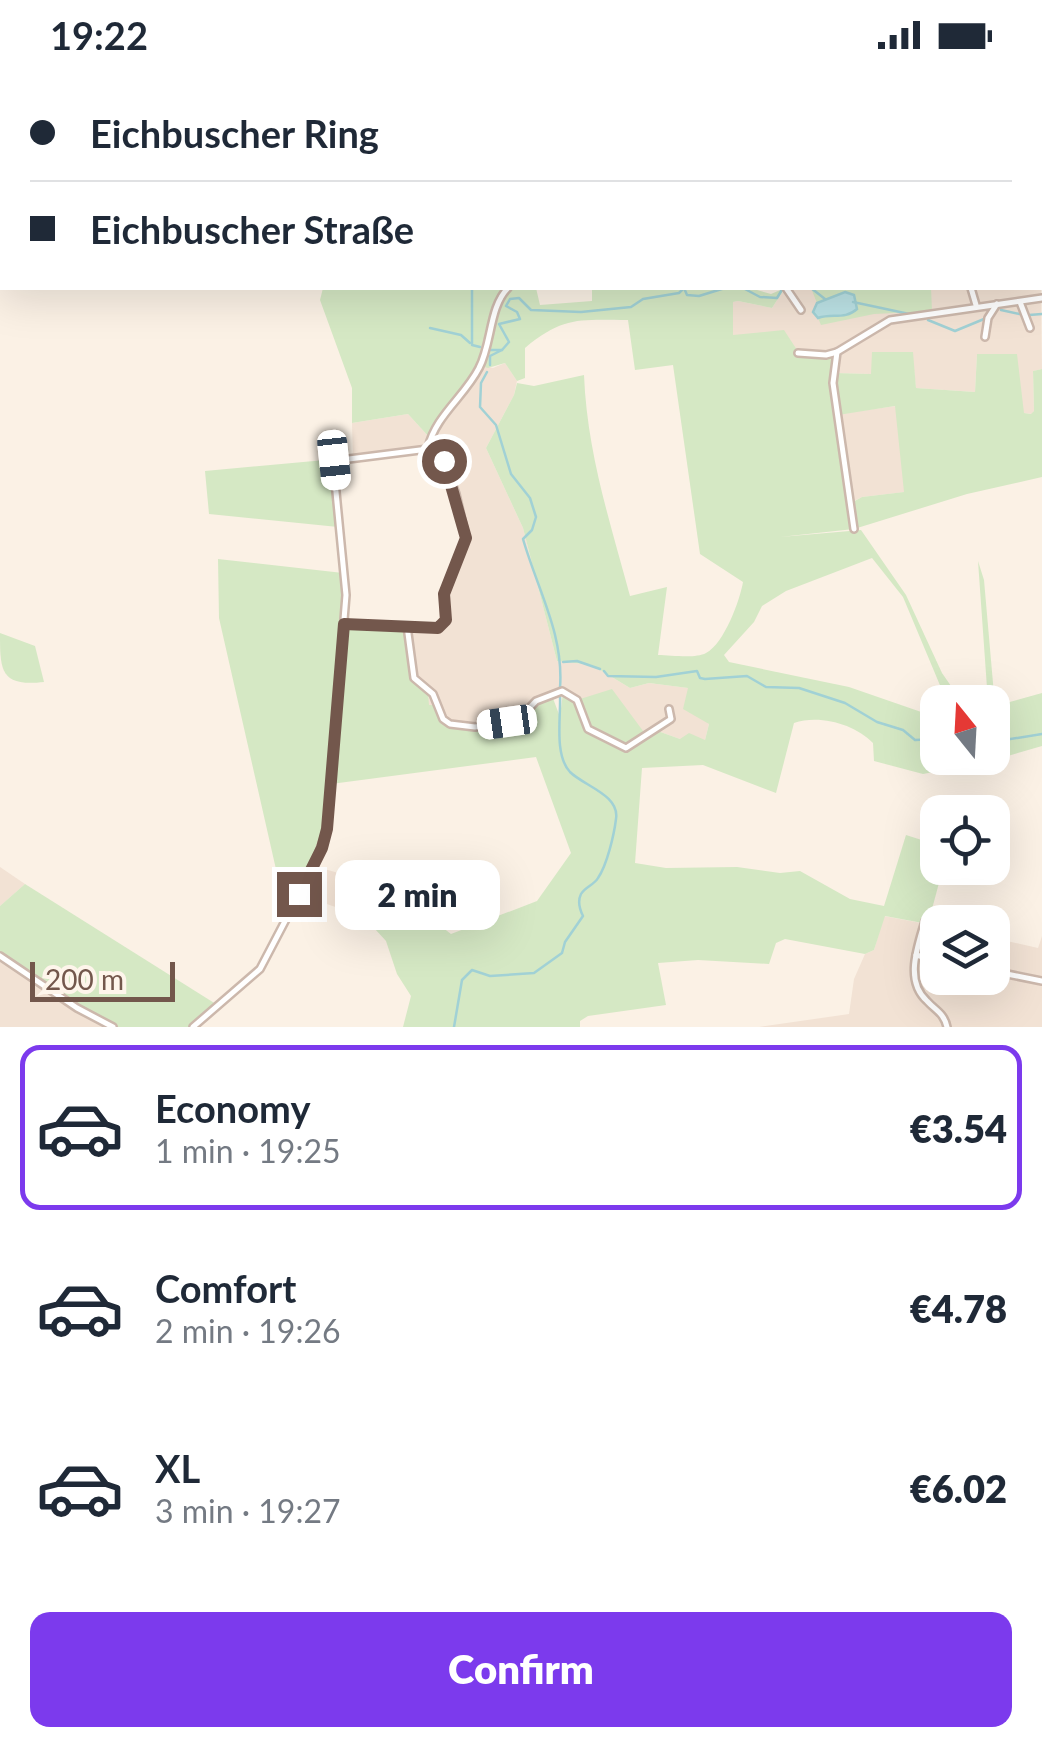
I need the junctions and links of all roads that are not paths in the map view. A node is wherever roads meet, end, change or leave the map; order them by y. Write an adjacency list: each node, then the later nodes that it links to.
1 (506, 290): 13 (street)
2 (787, 290): 8 (street)
3 (971, 290): 7 (street)
4 (1042, 298): 5 (street)
5 (1020, 302): 6 (street); 9 (street)
6 (997, 304): 7 (street); 10 (street)
7 (976, 305): 11 (street)
8 (800, 310)
9 (1030, 328)
10 (986, 337)
11 (836, 352): 12 (street); 14 (street)
12 (798, 353)
13 (428, 448): 15 (street); 16 (street)
14 (854, 529)
15 (344, 624): 16 (street); 27 (street)
16 (407, 626): 17 (street)
17 (669, 708)
18 (920, 940): 19 (street)
19 (916, 955): 21 (street); 28 (street)
20 (0, 956): 24 (street)
21 (920, 956)
22 (1010, 975): 23 (street)
23 (1042, 981)
24 (94, 1017): 25 (street); 26 (street)
25 (90, 1027)
26 (112, 1027)
27 (193, 1027)
28 (946, 1027)

